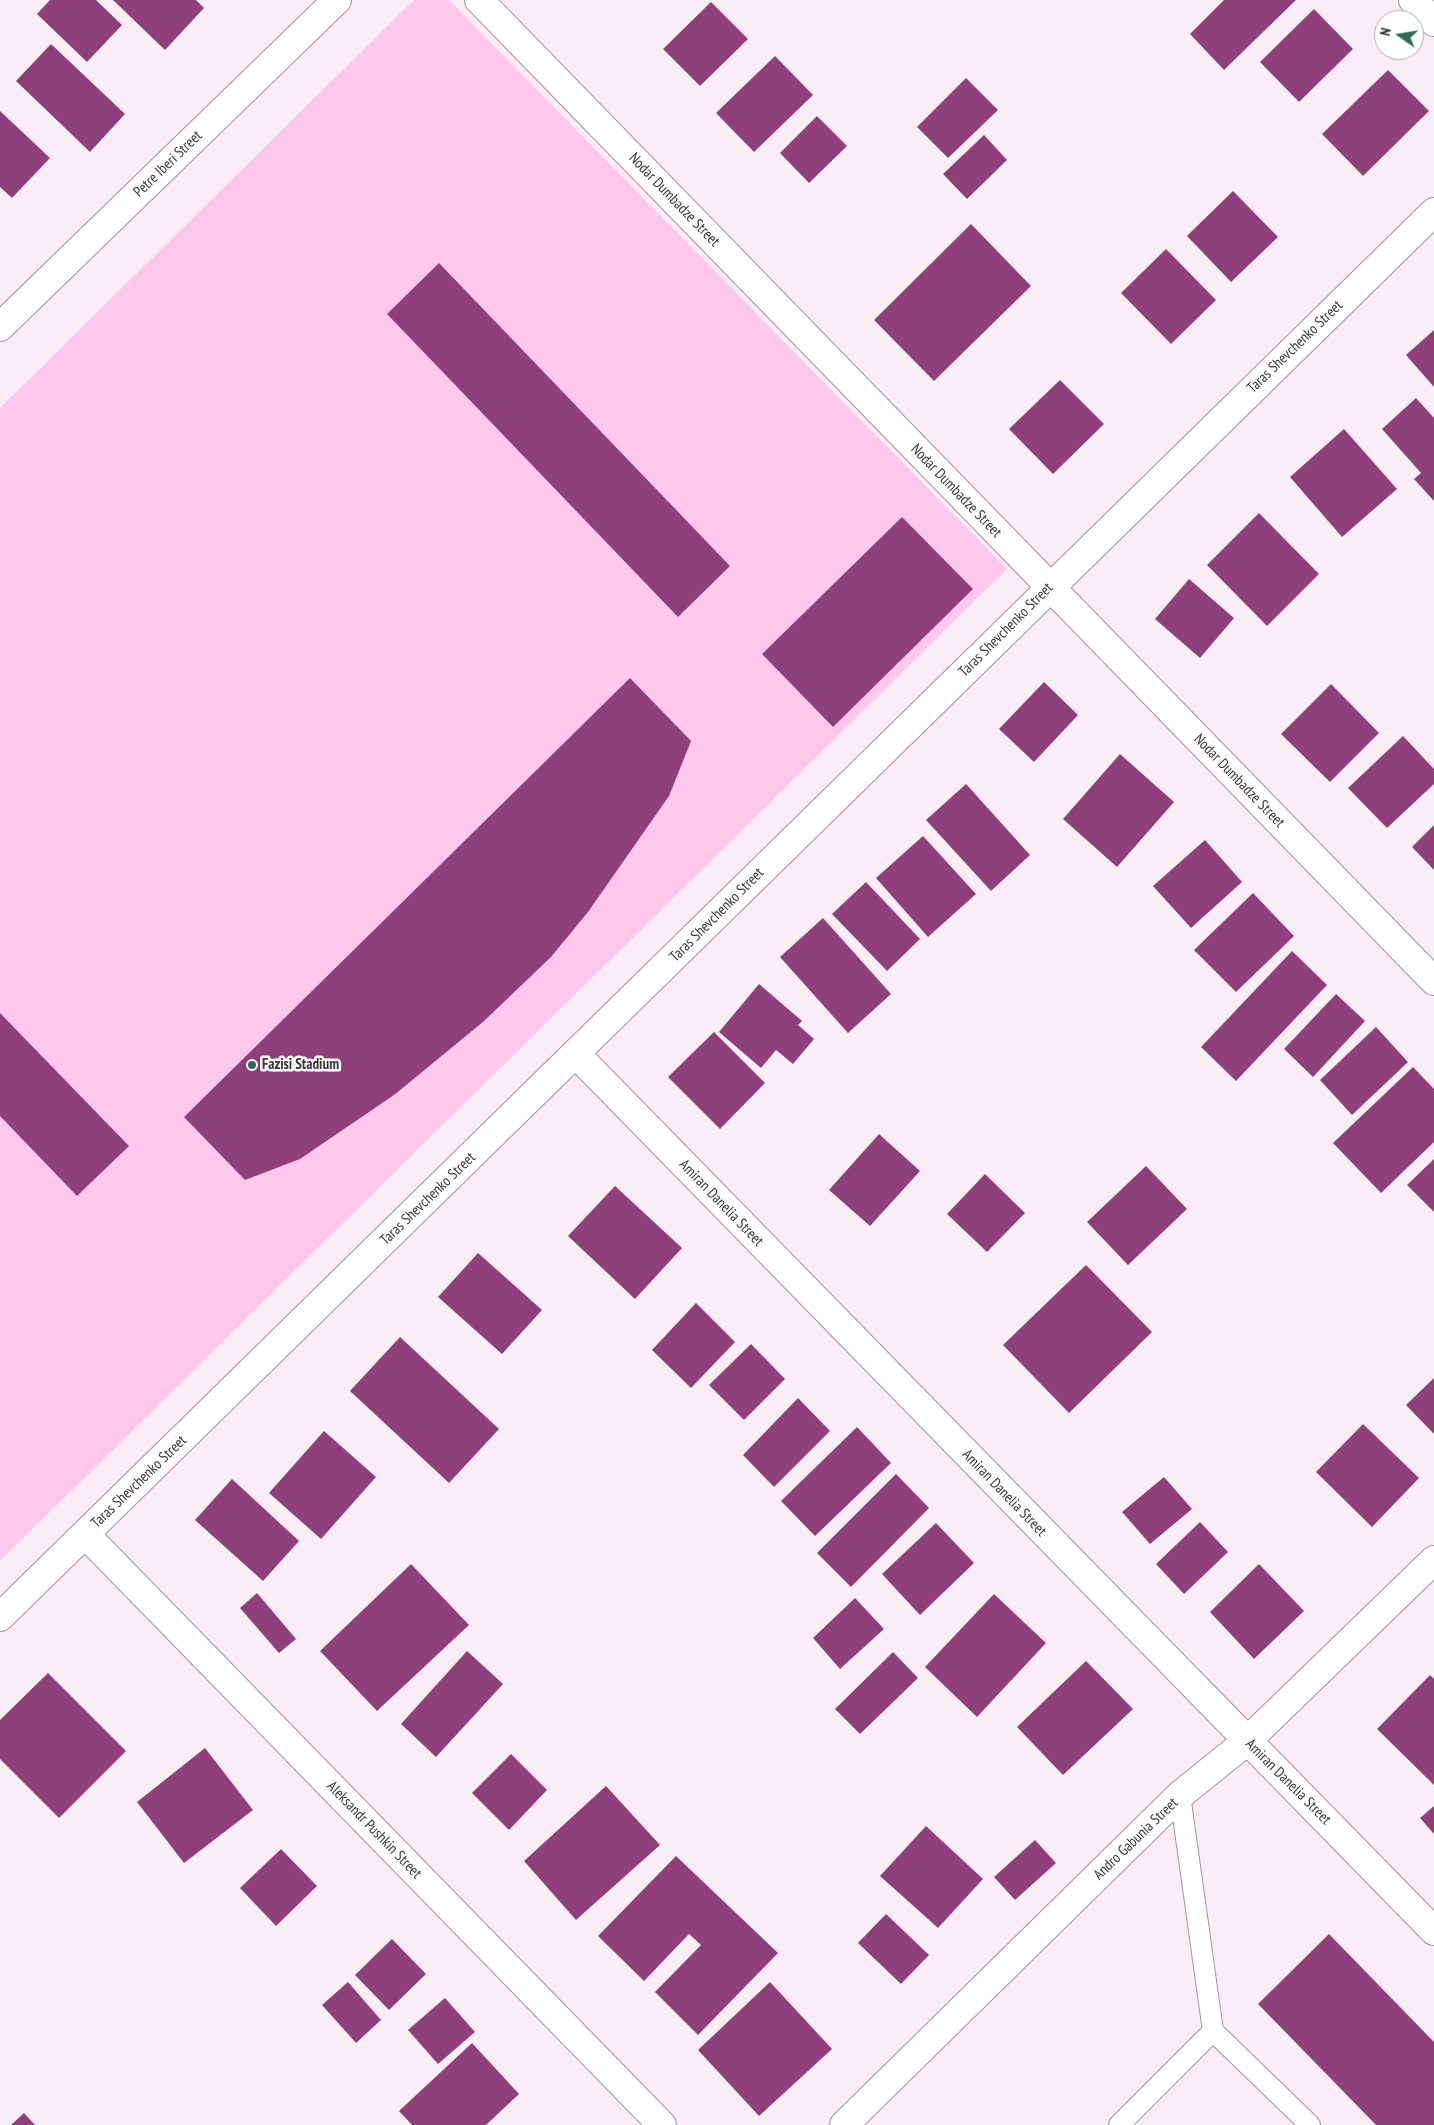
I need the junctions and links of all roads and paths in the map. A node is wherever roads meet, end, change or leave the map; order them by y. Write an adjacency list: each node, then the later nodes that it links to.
1 (337, 0): 6 (street, Petre Iberi Street)
2 (479, 0): 7 (street, Nodar Dumbadze Street)
3 (1413, 0): 4 (street)
4 (1434, 22)
5 (1434, 212): 7 (street, Taras Shevchenko Street)
6 (0, 328)
7 (1050, 587): 8 (street, Nodar Dumbadze Street); 9 (street, Taras Shevchenko Street)
8 (1434, 981)
9 (576, 1054): 10 (street, Taras Shevchenko Street); 13 (street, Amiran Danelia Street)
10 (85, 1534): 12 (street, Taras Shevchenko Street); 17 (street, Aleksandr Pushkin Street)
11 (1434, 1560): 13 (street, Andro Gabunia Street)
12 (0, 1617)
13 (1246, 1741): 14 (street, Andro Gabunia Street); 15 (street, Amiran Danelia Street)
14 (1180, 1795): 16 (lane); 18 (street, Andro Gabunia Street)
15 (1434, 1931)
16 (1213, 2031): 19 (lane); 20 (lane)
17 (662, 2125)
18 (844, 2125)
19 (1119, 2125)
20 (1310, 2125)

